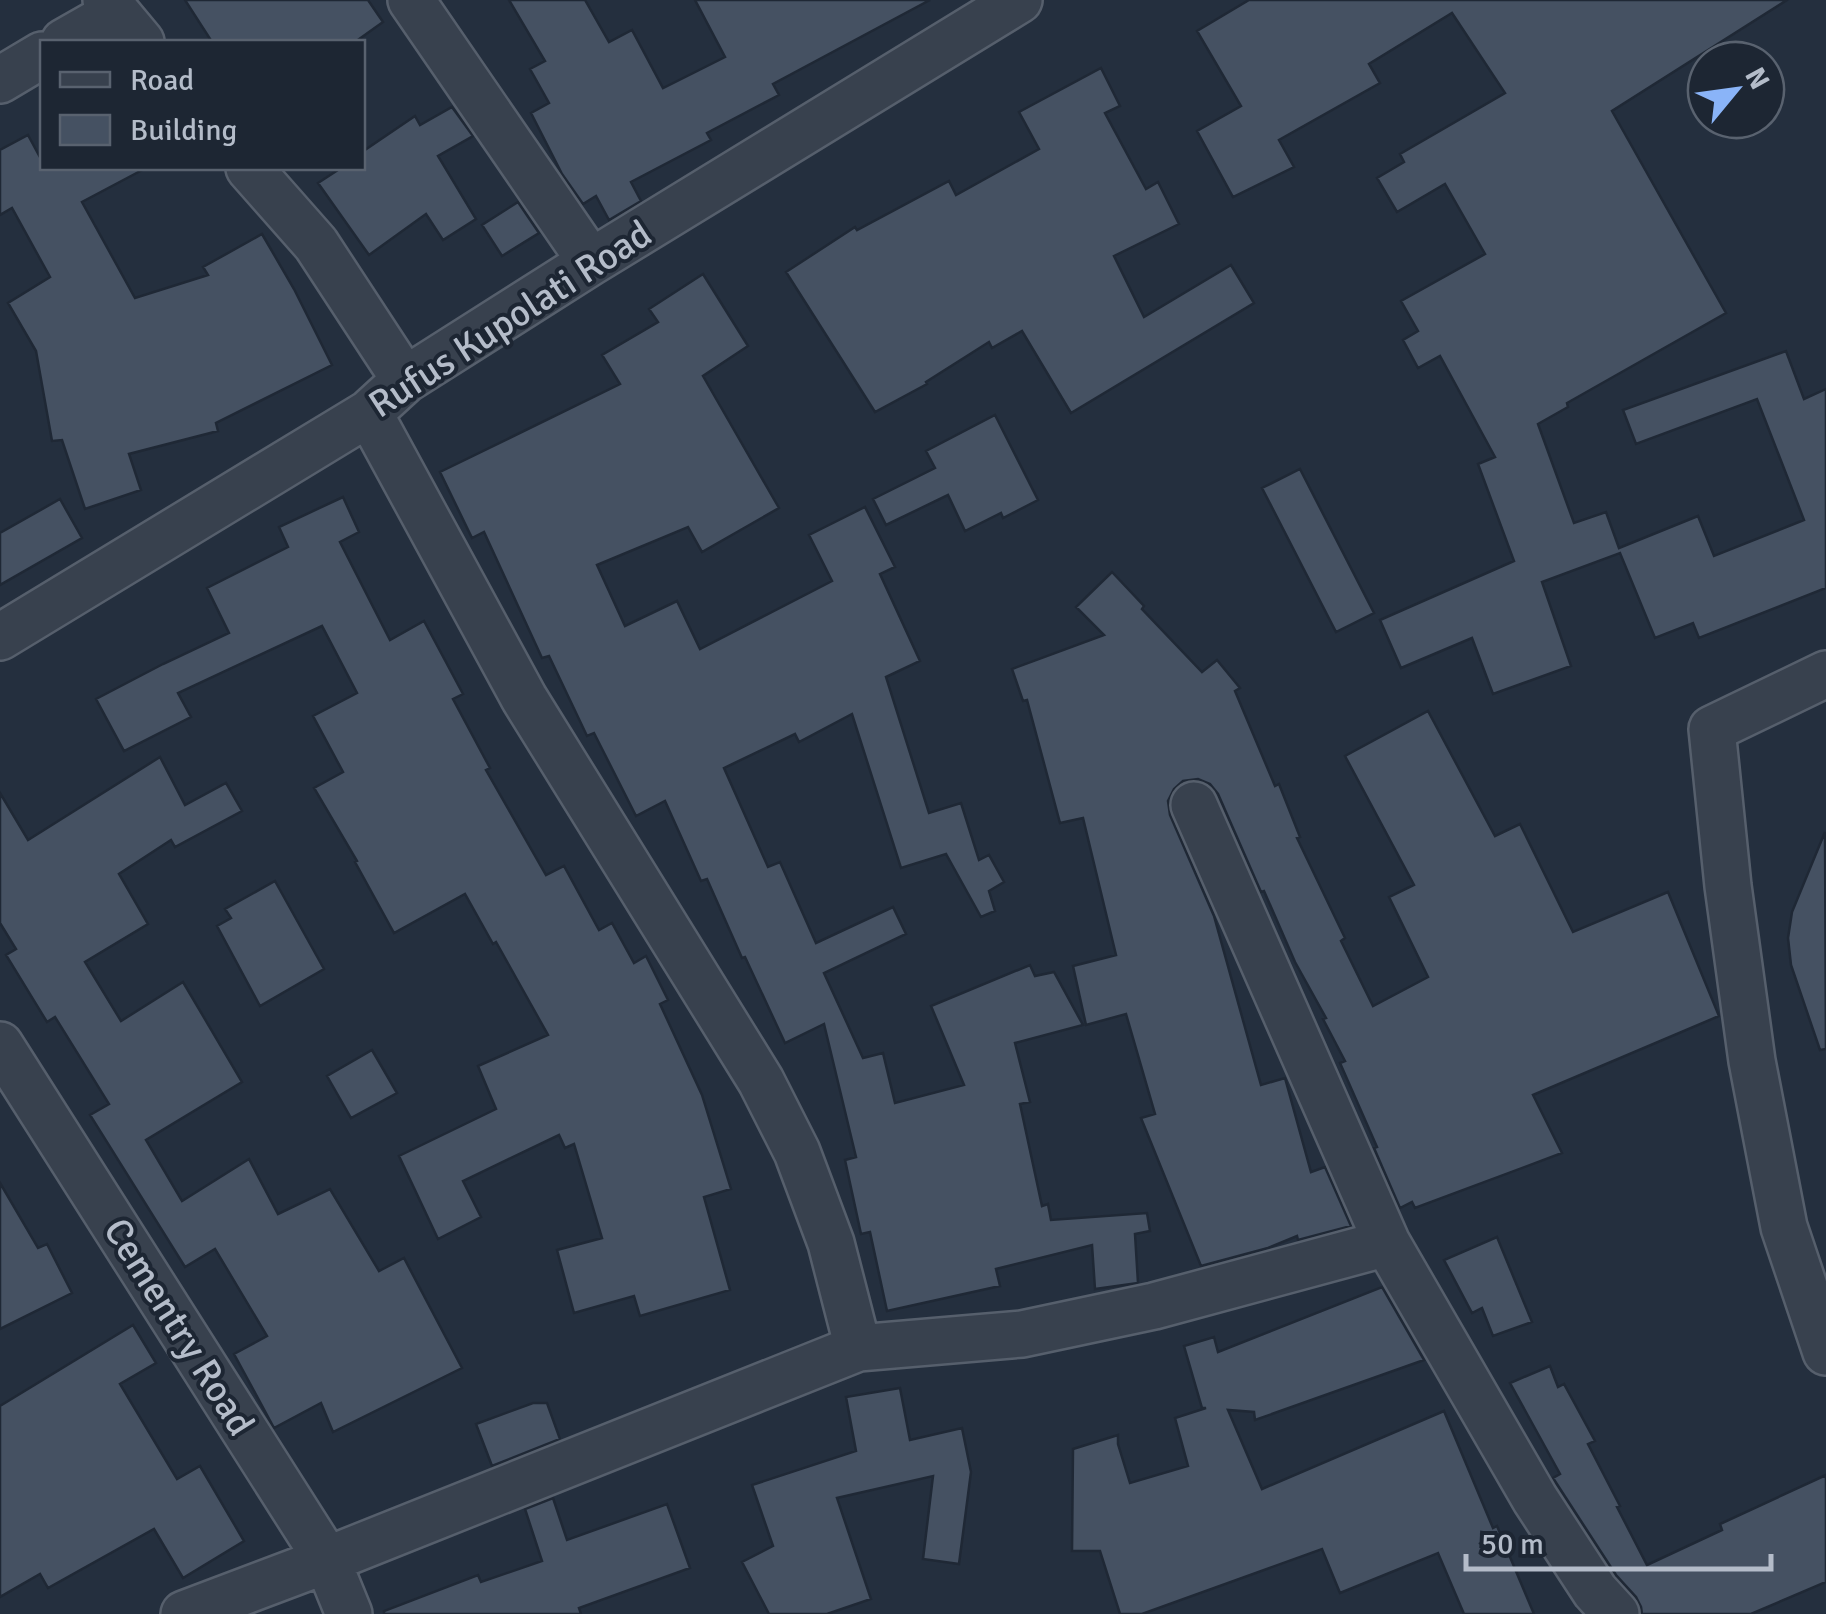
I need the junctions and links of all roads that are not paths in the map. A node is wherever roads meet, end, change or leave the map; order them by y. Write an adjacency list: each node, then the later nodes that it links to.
1 (411, 0): 8 (street)
2 (1019, 0): 8 (street, Rufus Kupolati Road)
3 (120, 18): 4 (street)
4 (69, 40)
5 (40, 56): 6 (street)
6 (0, 80)
7 (251, 170): 9 (street)
8 (591, 262): 9 (street, Rufus Kupolati Road)
9 (405, 380): 10 (street, Rufus Kupolati Road)
10 (369, 413): 11 (street, Rufus Kupolati Road); 16 (street)
11 (0, 637)
12 (1826, 674): 17 (street)
13 (1194, 805): 15 (street)
14 (0, 1044): 18 (street, Cementry Road)
15 (1387, 1243): 16 (street); 21 (street)
16 (858, 1348): 18 (street)
17 (1826, 1352)
18 (328, 1560): 19 (street); 20 (street, Cementry Road)
19 (184, 1614)
20 (349, 1614)
21 (1616, 1614)

